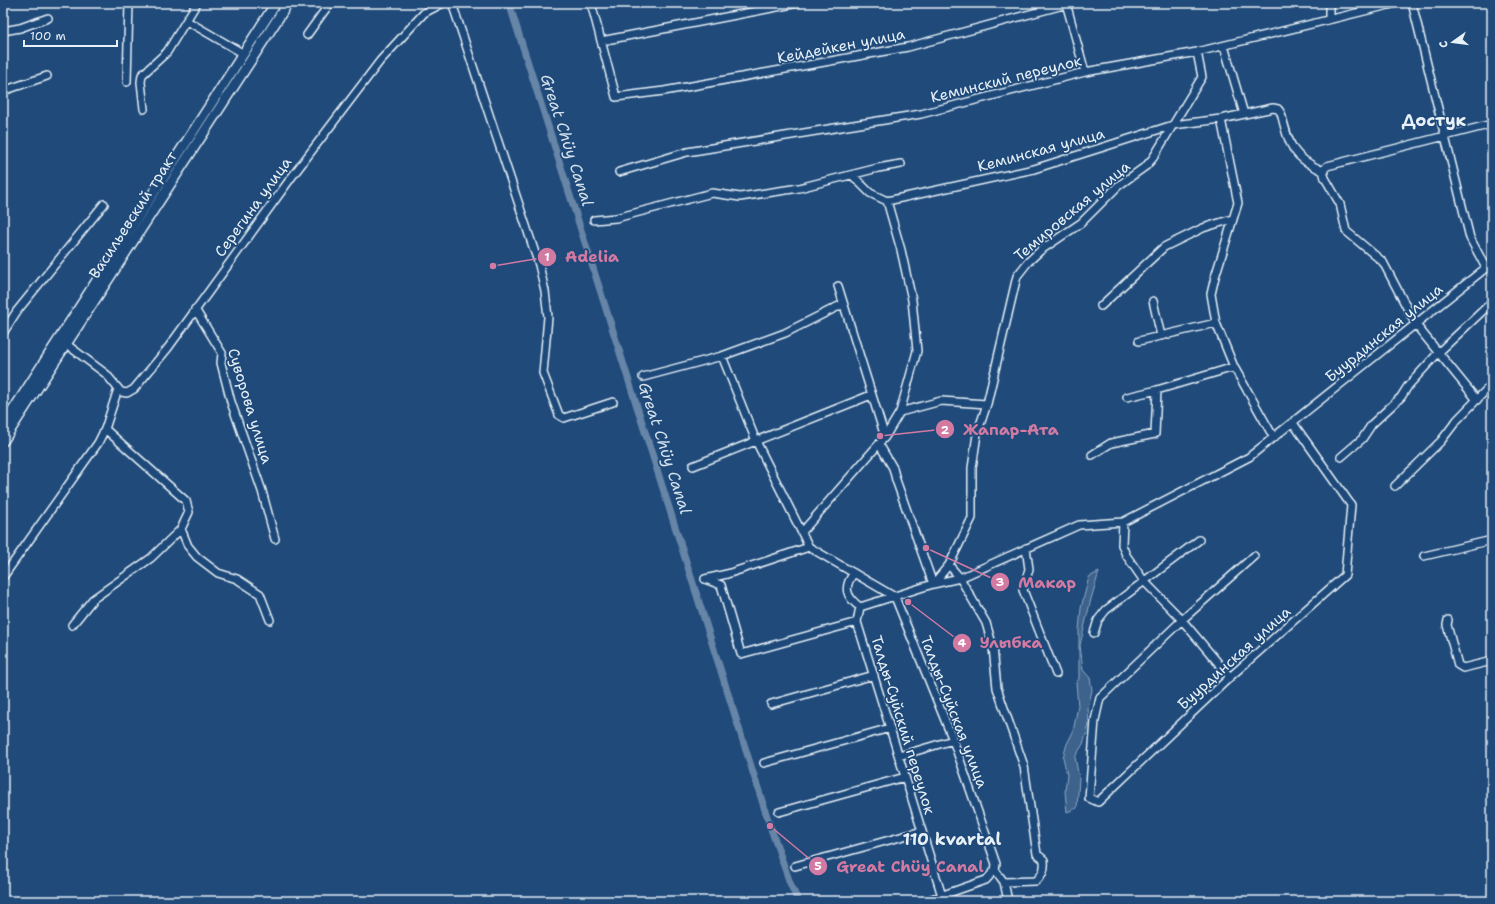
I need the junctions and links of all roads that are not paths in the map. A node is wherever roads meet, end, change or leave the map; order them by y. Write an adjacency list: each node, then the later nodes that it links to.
1 (129, 3): 25 (street)
2 (197, 3): 16 (street)
3 (276, 3): 22 (main road, Васильевский тракт)
4 (288, 3): 54 (main road, Васильевский тракт)
5 (330, 3): 18 (street)
6 (443, 3): 48 (street, Серегина улица)
7 (452, 3): 65 (street)
8 (591, 3): 19 (street)
9 (798, 3): 19 (street)
10 (1329, 3): 15 (street)
11 (1397, 3): 15 (street, Кеминский переулок)
12 (1412, 3): 32 (street)
13 (1066, 4): 19 (street, Кейдейкен улица); 23 (street)
14 (48, 18): 17 (street)
15 (1329, 19): 20 (street, Кеминский переулок)
16 (187, 21): 22 (street); 27 (street)
17 (3, 31)
18 (307, 35)
19 (601, 41)
20 (1224, 46): 21 (street, Кеминский переулок); 28 (street)
21 (1197, 52): 23 (street, Кеминский переулок); 31 (street, Темировская улица)
22 (244, 54): 69 (main road, Васильевский тракт)
23 (1085, 72): 35 (street, Кеминский переулок)
24 (47, 76): 26 (street)
25 (127, 82)
26 (3, 91)
27 (144, 109)
28 (1244, 114): 29 (street, Кеминская улица); 34 (street, Кеминская улица)
29 (1221, 119): 31 (street, Кеминская улица); 39 (street)
30 (1492, 124): 32 (street)
31 (1173, 125): 37 (street, Кеминская улица); 66 (street, Темировская улица)
32 (1445, 136): 34 (street); 42 (street)
33 (901, 164): 36 (street)
34 (1323, 171): 50 (street)
35 (619, 172)
36 (852, 175): 37 (street); 40 (street)
37 (887, 201): 67 (street)
38 (104, 204): 51 (street)
39 (1232, 219): 47 (street); 49 (street)
40 (594, 220)
41 (1492, 263): 42 (street, Буурдинская улица)
42 (1486, 268): 50 (street, Буурдинская улица)
43 (838, 286): 46 (street)
44 (1153, 301): 52 (street)
45 (1492, 302): 55 (street)
46 (843, 304): 56 (street); 62 (street)
47 (1101, 306)
48 (195, 310): 60 (street, Серегина улица); 83 (street, Суворова улица)
49 (1216, 323): 52 (street); 57 (street)
50 (1416, 325): 55 (street); 68 (street, Буурдинская улица)
51 (3, 333)
52 (1161, 336): 53 (street)
53 (1139, 341)
54 (66, 344): 60 (street); 73 (main road, Васильевский тракт)
55 (1438, 353): 64 (street); 77 (street)
56 (722, 356): 58 (street); 74 (street)
57 (1234, 367): 61 (street); 72 (street)
58 (643, 377)
59 (1492, 384): 64 (street)
60 (118, 389): 70 (street)
61 (1157, 390): 63 (street); 76 (street)
62 (871, 395): 71 (street); 74 (street)
63 (1127, 397)
64 (1477, 400): 79 (street)
65 (612, 402)
66 (987, 404): 67 (street); 90 (street, Темировская улица)
67 (900, 412): 71 (street)
68 (1293, 424): 72 (street, Буурдинская улица); 107 (street, Буурдинская улица)
69 (3, 426)
70 (105, 429): 81 (street); 92 (street)
71 (885, 437): 75 (street)
72 (1274, 438): 80 (street, Буурдинская улица)
73 (3, 441)
74 (756, 441): 78 (street); 82 (street)
75 (879, 444): 82 (street); 95 (street)
76 (1092, 455)
77 (1341, 457)
78 (693, 466)
79 (1396, 486)
80 (1124, 522): 87 (street, Буурдинская улица); 94 (street)
81 (181, 529): 98 (street); 102 (street)
82 (802, 532): 86 (street)
83 (275, 539)
84 (1199, 540): 94 (street)
85 (1492, 540): 89 (street)
86 (810, 547): 91 (street); 101 (street)
87 (1026, 548): 93 (street, Буурдинская улица); 105 (street)
88 (1254, 556): 99 (street)
89 (1424, 556)
90 (949, 565): 93 (street); 95 (street, Темировская улица)
91 (854, 573): 96 (street); 97 (street)
92 (3, 577)
93 (960, 578): 95 (street, Буурдинская улица); 118 (street)
94 (1144, 580): 99 (street); 103 (street)
95 (933, 584): 96 (street, Буурдинская улица)
96 (895, 597): 97 (street, Буурдинская улица); 110 (street, Талды-Суйская улица)
97 (860, 607): 101 (street, Талды-Суйский переулок)
98 (270, 620)
99 (1182, 620): 107 (street); 107 (street, Буурдинская улица)
100 (1448, 620): 104 (street)
101 (857, 622): 106 (street, Талды-Суйский переулок)
102 (72, 625)
103 (1094, 633)
104 (1492, 661)
105 (1056, 674)
106 (874, 675): 108 (street); 109 (street, Талды-Суйский переулок)
107 (1230, 677)
108 (771, 704)
109 (890, 728): 111 (street, Талды-Суйский переулок); 112 (street)
110 (953, 740): 111 (street); 117 (street, Талды-Суйская улица)
111 (899, 756): 113 (street, Талды-Суйский переулок)
112 (764, 763)
113 (906, 777): 114 (street); 115 (street, Талды-Суйский переулок)
114 (778, 812)
115 (922, 831): 116 (street); 119 (street, Талды-Суйский переулок)
116 (795, 866)
117 (995, 870): 118 (street, Талды-Суйская улица); 119 (street)
118 (1004, 882): 121 (street, Талды-Суйская улица)
119 (942, 896): 120 (street)
120 (926, 901)
121 (1008, 901)

